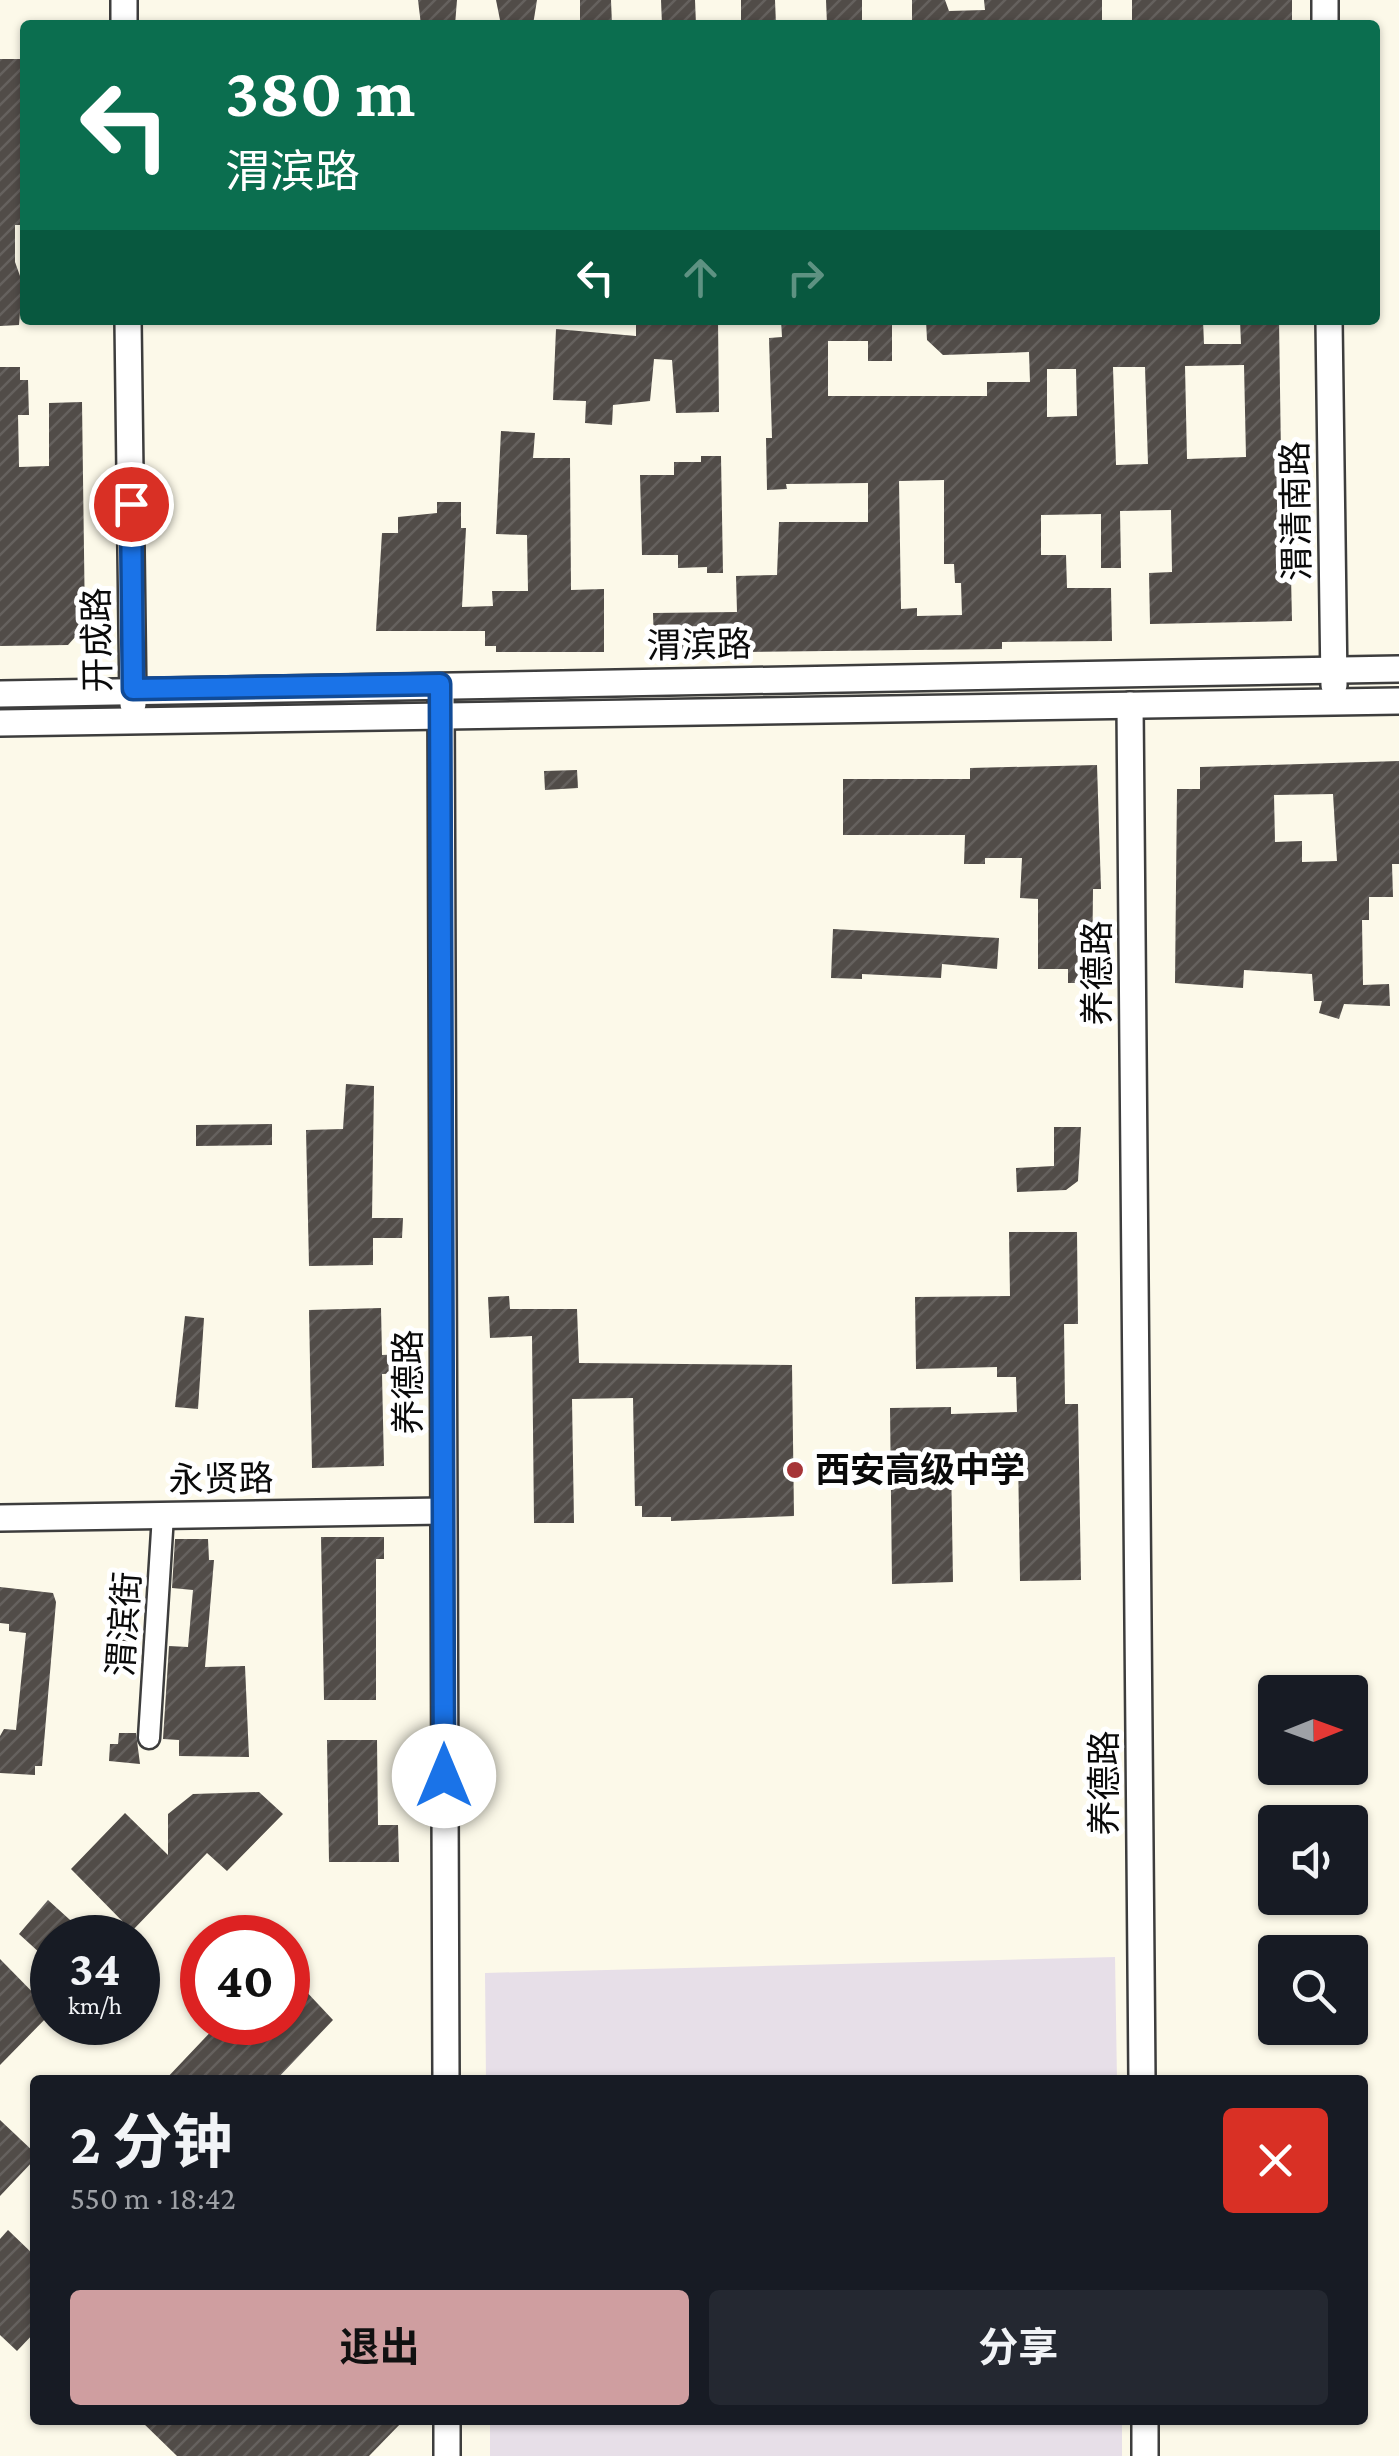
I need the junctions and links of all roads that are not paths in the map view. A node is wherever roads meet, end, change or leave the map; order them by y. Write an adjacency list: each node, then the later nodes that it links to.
1 (128, 325): 6 (street, 开成路)
2 (1329, 325): 4 (street, 渭清南路)
3 (1399, 669): 4 (street, 渭滨路)
4 (1334, 670): 5 (street, 渭滨路); 9 (street, 渭清南路)
5 (440, 684): 6 (street, 渭滨路); 11 (street, 养德路)
6 (133, 689): 7 (street, 渭滨路); 12 (street, 开成路)
7 (0, 694)
8 (1399, 701): 9 (street, 渭滨路)
9 (1334, 702): 10 (street, 渭滨路)
10 (1130, 705): 11 (street, 渭滨路); 19 (street, 养德路)
11 (441, 714): 12 (street, 渭滨路); 14 (street, 养德路)
12 (134, 718): 13 (street, 渭滨路)
13 (0, 722)
14 (444, 1511): 15 (street, 永贤路); 18 (street, 养德路)
15 (163, 1515): 16 (street, 永贤路); 17 (street, 渭滨街)
16 (0, 1518)
17 (150, 1738)
18 (446, 2075)
19 (1142, 2075)
20 (447, 2425): 22 (street)
21 (1144, 2425): 23 (street)
22 (447, 2456)
23 (1145, 2456)

